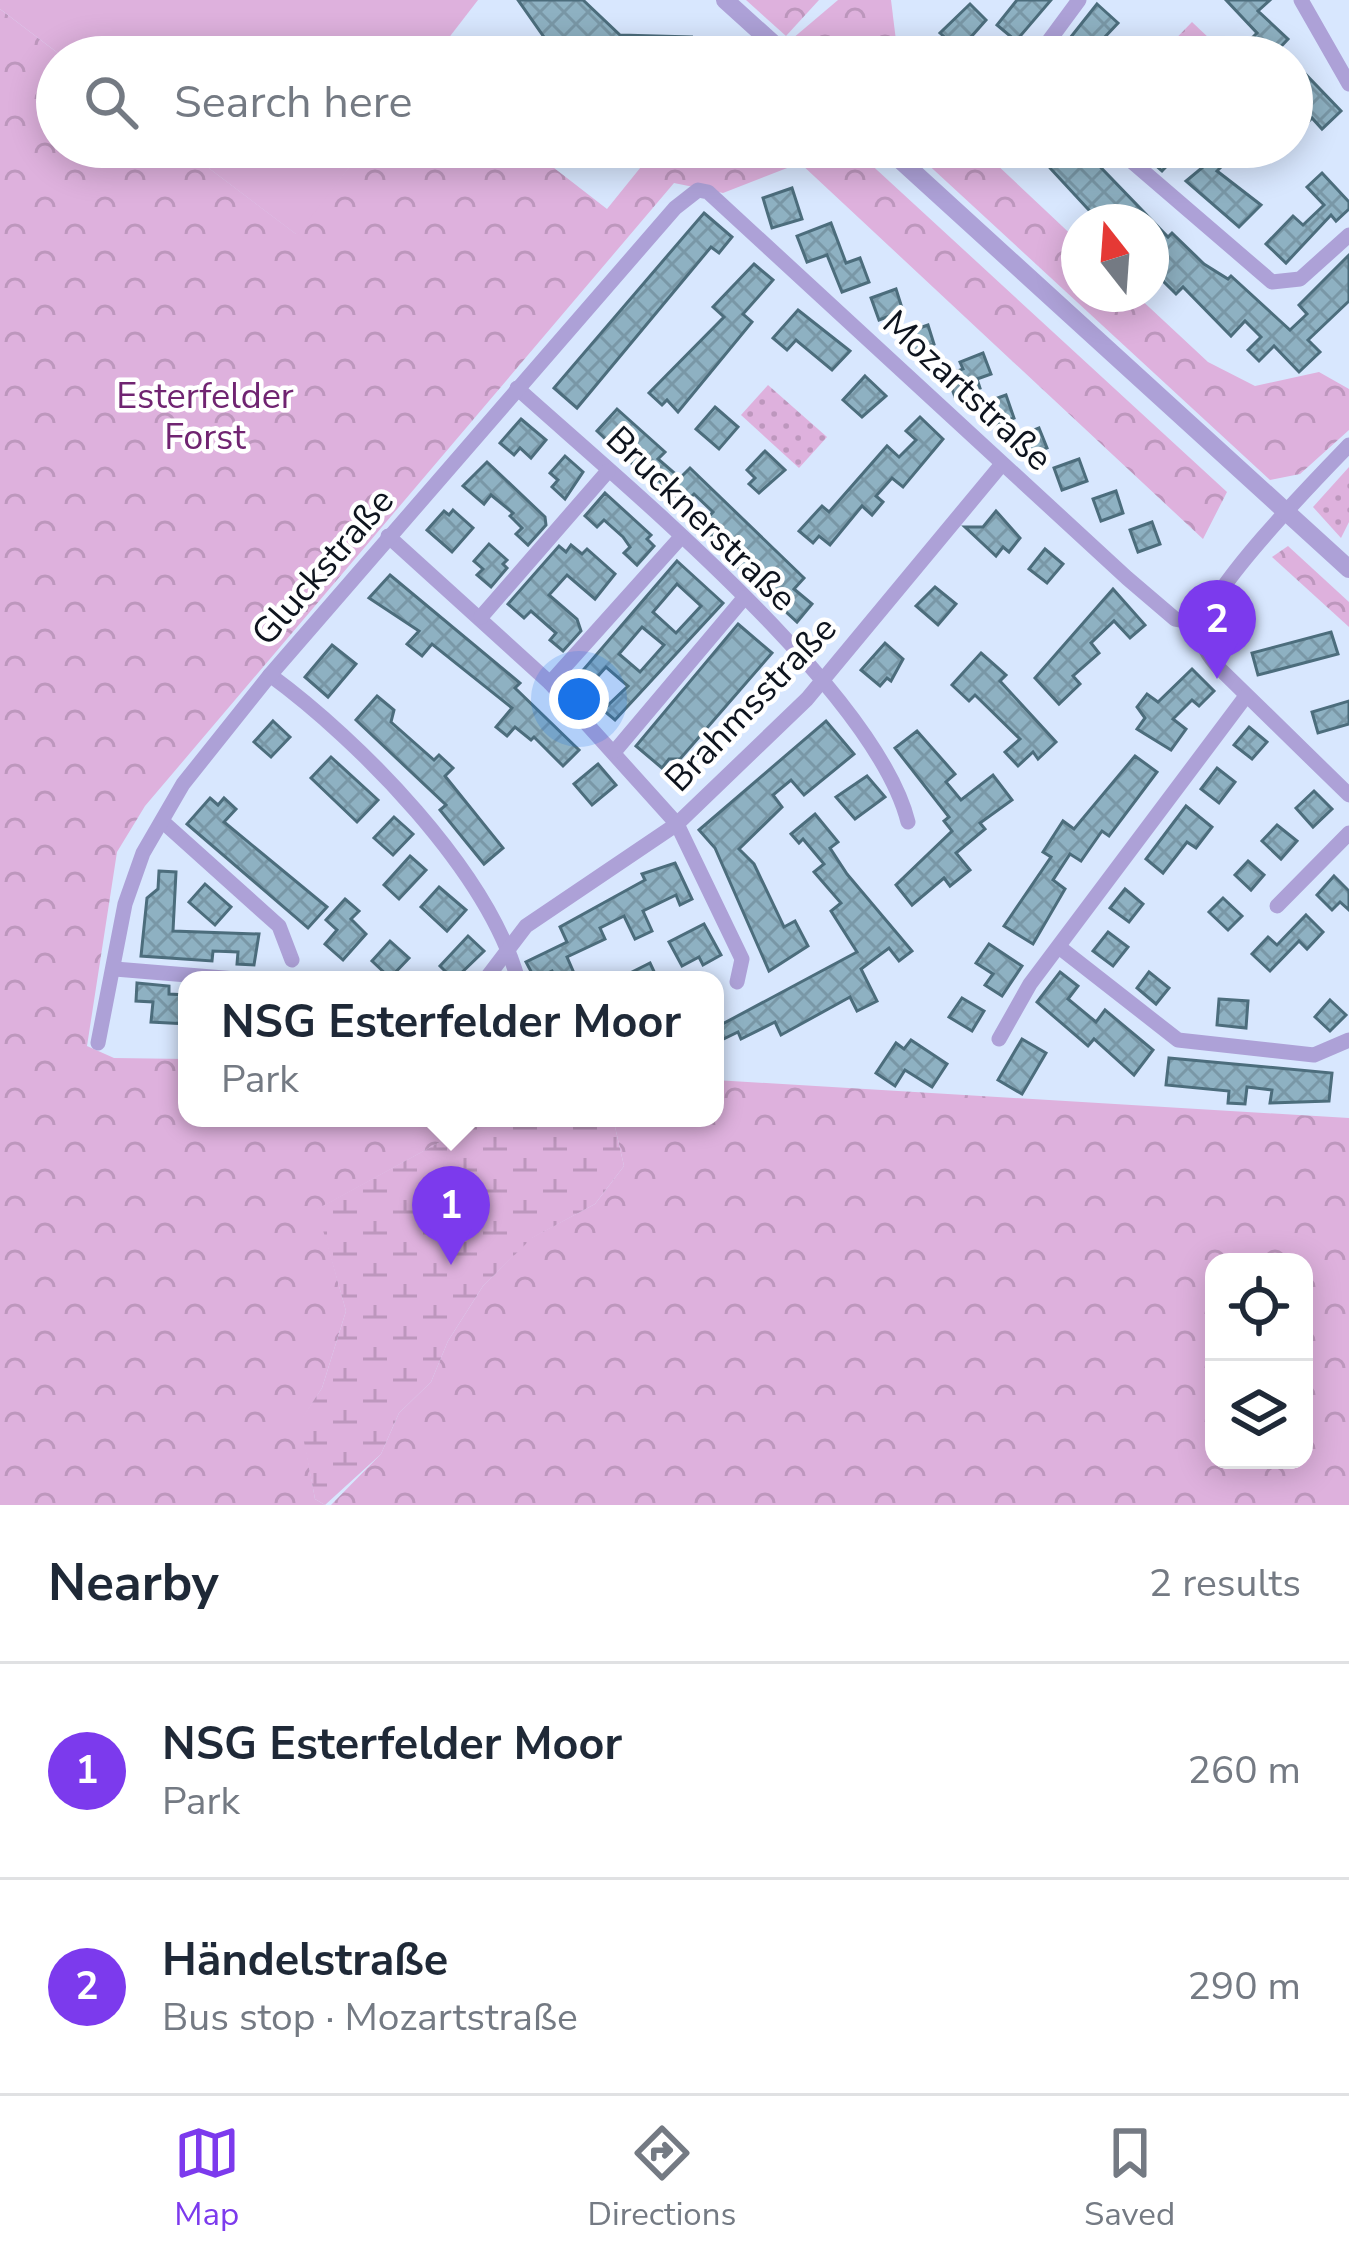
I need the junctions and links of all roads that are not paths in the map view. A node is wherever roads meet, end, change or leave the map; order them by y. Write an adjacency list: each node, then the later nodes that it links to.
1 (725, 0): 4 (street)
2 (1079, 0): 5 (street)
3 (1300, 0): 6 (street)
4 (765, 36)
5 (1052, 36)
6 (1349, 84)
7 (909, 168): 15 (street)
8 (1139, 168): 10 (street)
9 (698, 190): 11 (street, Gluckstraße); 13 (street, Mozartstraße)
10 (1349, 235)
11 (517, 388): 14 (street, Brucknerstraße); 16 (street, Gluckstraße)
12 (1349, 445): 15 (street)
13 (1002, 464): 21 (street, Mozartstraße); 23 (street, Brahmsstraße)
14 (608, 470): 17 (street, Brucknerstraße); 20 (street)
15 (1286, 512): 18 (street); 21 (street)
16 (388, 536): 20 (street); 22 (street, Gluckstraße)
17 (680, 537): 19 (street, Brucknerstraße); 24 (street)
18 (1349, 569)
19 (744, 598): 23 (street, Brucknerstraße); 26 (street)
20 (481, 617): 24 (street)
21 (1203, 624): 25 (street)
22 (270, 675): 28 (street, Gluckstraße); 33 (street)
23 (823, 680): 29 (street, Brucknerstraße); 30 (street, Brahmsstraße)
24 (550, 683): 26 (street)
25 (1246, 696): 27 (street); 34 (street)
26 (615, 751): 30 (street)
27 (1349, 795)
28 (163, 821): 35 (street); 36 (street, Gluckstraße)
29 (908, 822)
30 (677, 824): 33 (street, Brahmsstraße); 40 (street)
31 (1349, 833): 32 (street)
32 (1277, 906)
33 (509, 947): 37 (street, Brahmsstraße); 38 (street)
34 (1059, 947): 41 (street); 42 (street)
35 (292, 960)
36 (115, 969): 39 (street); 43 (street, Gluckstraße)
37 (491, 971)
38 (516, 971)
39 (178, 974)
40 (737, 982)
41 (999, 1039)
42 (1349, 1040)
43 (98, 1042)

